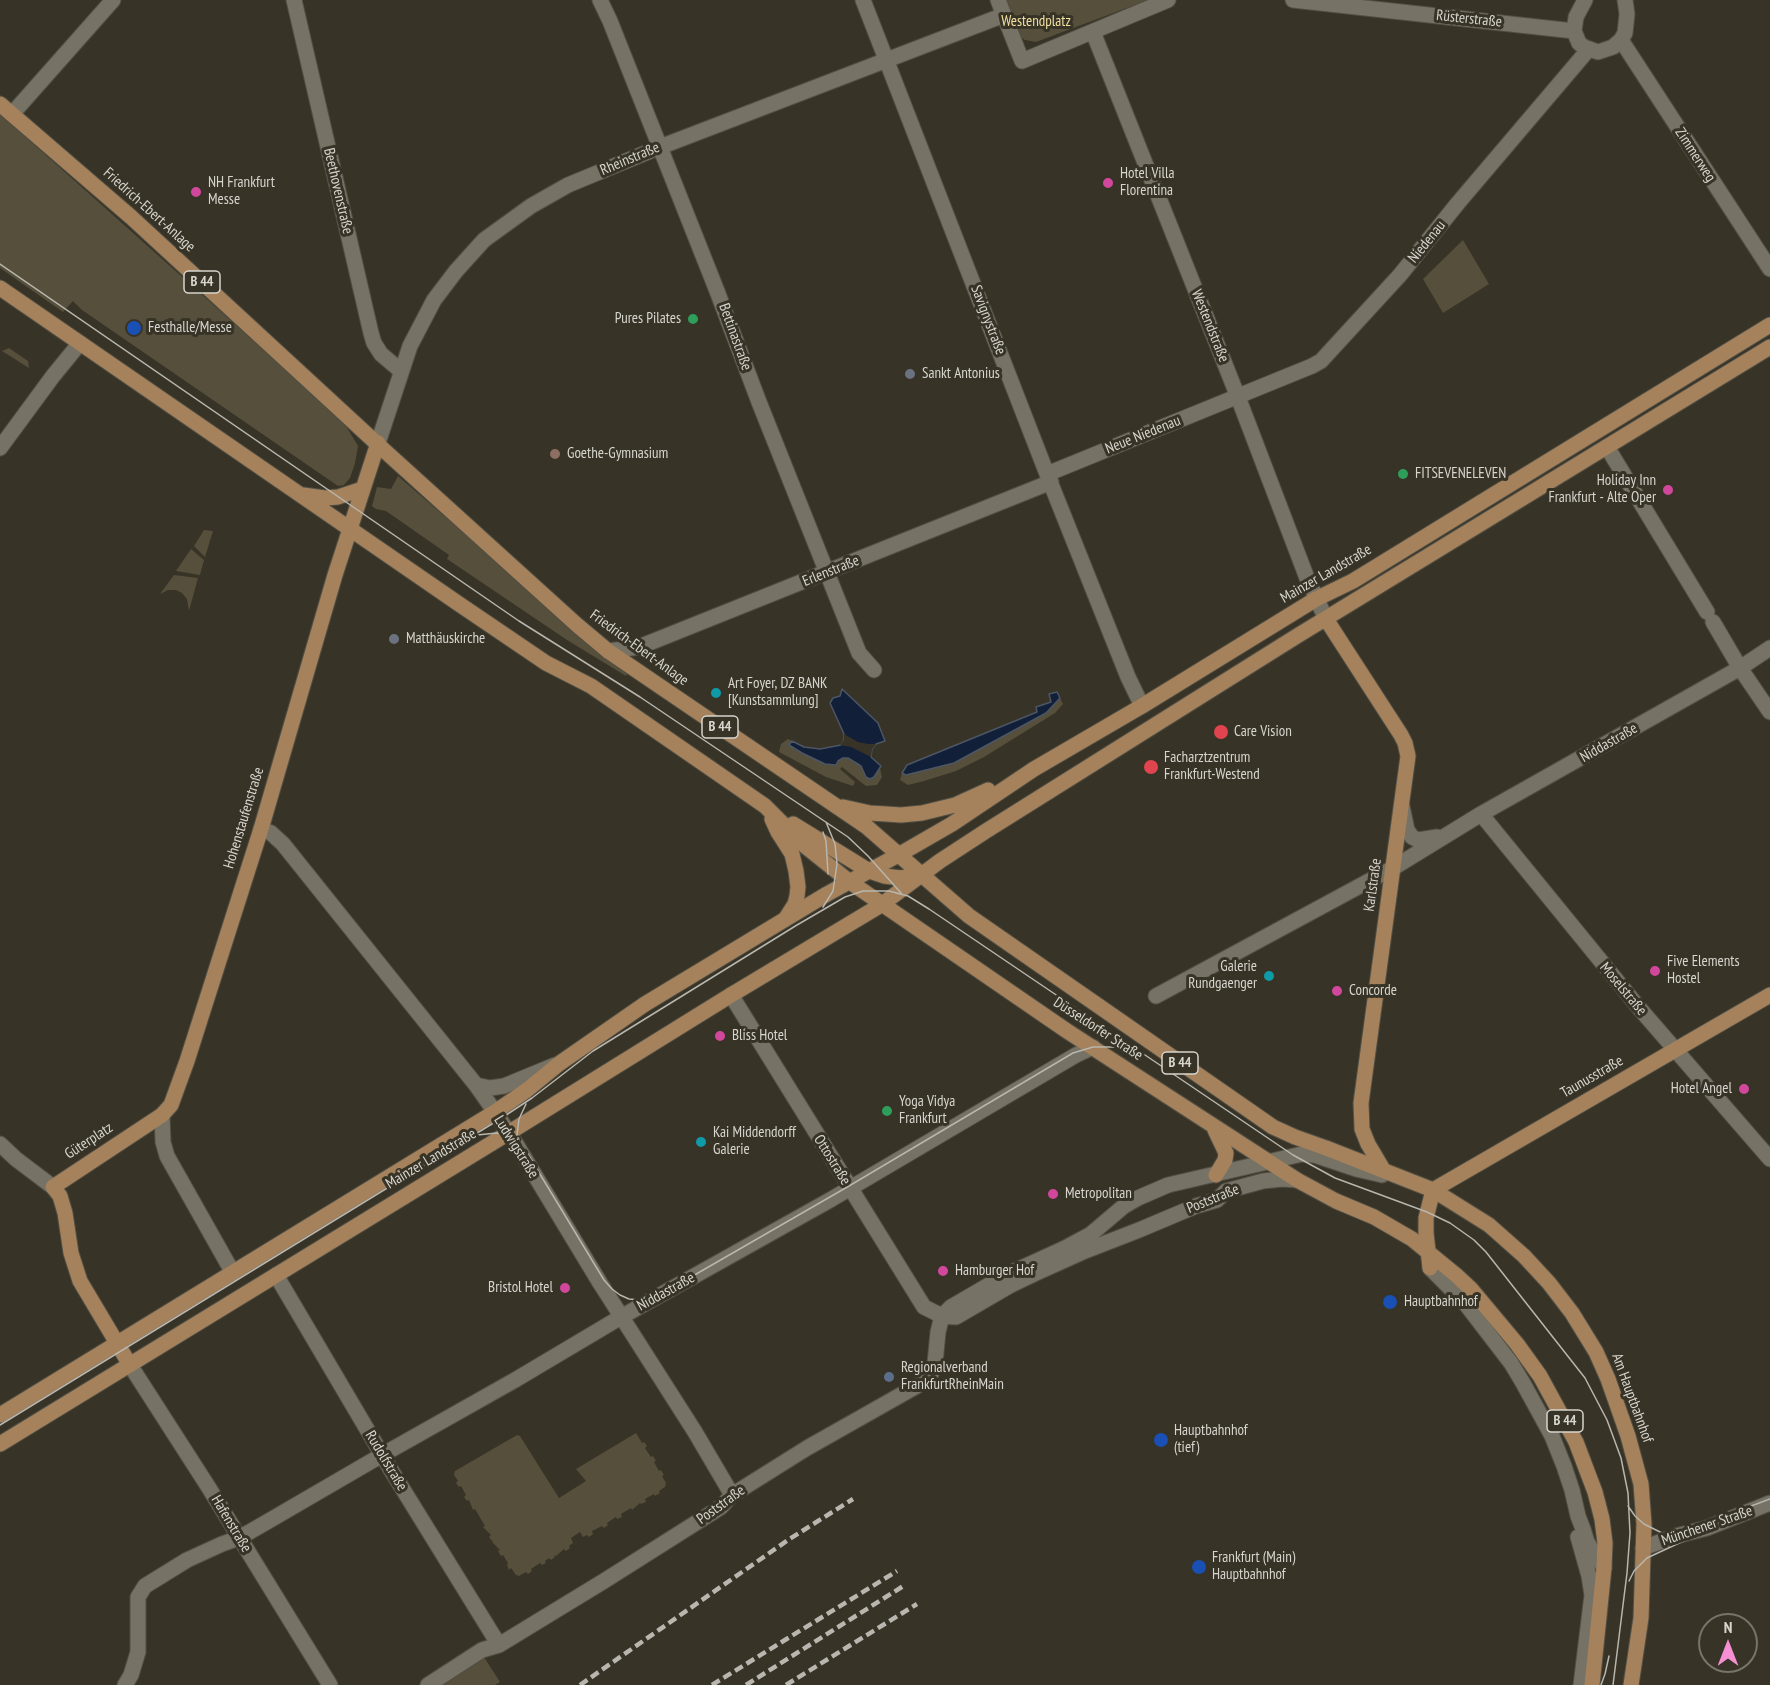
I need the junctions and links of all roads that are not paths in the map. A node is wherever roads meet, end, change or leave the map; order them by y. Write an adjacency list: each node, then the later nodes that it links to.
1 (113, 0): 16 (street)
2 (294, 0): 23 (street, Beethovenstraße)
3 (600, 0): 17 (street, Bettinastraße)
4 (862, 0): 15 (street, Savignystraße)
5 (998, 0): 10 (street)
6 (1168, 0): 12 (street)
7 (1293, 0): 11 (street, Rüsterstraße)
8 (1585, 0): 11 (street)
9 (1625, 0): 13 (street)
10 (1004, 15): 12 (street); 15 (street, Rheinstraße)
11 (1574, 31): 14 (street)
12 (1093, 32): 24 (street, Westendstraße)
13 (1621, 40): 14 (street); 18 (street, Zimmerweg)
14 (1588, 50): 24 (street, Niedenau)
15 (886, 61): 17 (street, Rheinstraße); 28 (street, Savignystraße)
16 (6, 109): 25 (main road, Friedrich-Ebert-Anlage / B 44)
17 (660, 147): 23 (street, Rheinstraße); 32 (street, Bettinastraße)
18 (1770, 269)
19 (0, 288): 21 (main road, B 44)
20 (1770, 325): 33 (main road, Mainzer Landstraße)
21 (80, 343): 27 (street); 30 (main road, B 44)
22 (1770, 347): 26 (main road)
23 (401, 371): 25 (street, Rheinstraße)
24 (1238, 397): 28 (street, Neue Niedenau); 33 (street, Westendstraße)
25 (378, 443): 29 (main road); 36 (main road, Friedrich-Ebert-Anlage / B 44)
26 (1606, 447): 34 (main road); 37 (street)
27 (0, 448)
28 (1049, 478): 32 (street, Erlenstraße); 39 (street, Savignystraße)
29 (362, 489): 30 (main road); 31 (main road)
30 (300, 494): 31 (main road, B 44)
31 (350, 528): 43 (main road, B 44); 46 (main road, Hohenstaufenstraße)
32 (827, 572): 36 (street, Erlenstraße); 38 (street, Bettinastraße)
33 (1316, 599): 34 (street, Westendstraße); 39 (main road, Mainzer Landstraße)
34 (1326, 619): 44 (main road, Karlstraße); 51 (main road)
35 (1770, 648): 37 (street, Niddastraße)
36 (608, 651): 42 (main road, Friedrich-Ebert-Anlage / B 44)
37 (1740, 668): 40 (street); 45 (street, Niddastraße)
38 (874, 670)
39 (1142, 706): 41 (main road, Mainzer Landstraße)
40 (1770, 712)
41 (1034, 769): 42 (main road); 48 (main road, Mainzer Landstraße)
42 (832, 804): 48 (main road, Friedrich-Ebert-Anlage / B 44)
43 (765, 806): 50 (main road); 52 (main road, B 44); 54 (main road)
44 (1402, 806): 47 (street, Niddastraße); 49 (main road, Karlstraße)
45 (1481, 814): 47 (street, Niddastraße); 59 (street, Moselstraße)
46 (261, 829): 61 (street, Ludwigstraße); 63 (main road, Hohenstaufenstraße)
47 (1446, 835): 49 (street, Niddastraße)
48 (900, 854): 50 (main road, Mainzer Landstraße); 51 (main road, B 44)
49 (1393, 868): 57 (street, Niddastraße); 70 (main road, Karlstraße)
50 (870, 871): 51 (main road); 52 (main road, Mainzer Landstraße)
51 (922, 874): 53 (main road, Mainzer Landstraße); 64 (main road, Düsseldorfer Straße / B 44)
52 (850, 882): 53 (main road, B 44); 54 (main road, Mainzer Landstraße)
53 (881, 905): 55 (main road, Mainzer Landstraße); 58 (main road, Düsseldorfer Straße / B 44)
54 (784, 920): 60 (main road, Mainzer Landstraße)
55 (732, 994): 66 (main road, Mainzer Landstraße); 75 (street, Ottostraße)
56 (1770, 995): 59 (main road, Taunusstraße)
57 (1156, 996)
58 (1094, 1047): 65 (main road, Düsseldorfer Straße / B 44); 75 (street, Niddastraße)
59 (1674, 1050): 68 (street, Moselstraße); 76 (main road, Taunusstraße)
60 (560, 1063): 61 (street, Mainzer Landstraße); 62 (main road, Mainzer Landstraße)
61 (476, 1085): 62 (street, Ludwigstraße)
62 (495, 1112): 66 (street, Ludwigstraße); 82 (main road, Mainzer Landstraße)
63 (162, 1115): 74 (main road, Güterplatz); 82 (street)
64 (1273, 1127): 70 (main road, Am Hauptbahnhof / B 44)
65 (1214, 1128): 69 (main road, Düsseldorfer Straße / B 44); 71 (main road)
66 (509, 1133): 83 (main road, Mainzer Landstraße); 85 (street, Ludwigstraße)
67 (0, 1144): 74 (street)
68 (1770, 1159)
69 (1268, 1161): 71 (street, Poststraße); 72 (street, Am Hauptbahnhof); 73 (main road, Düsseldorfer Straße / B 44)
70 (1384, 1171): 72 (main road, Am Hauptbahnhof / B 44)
71 (1216, 1175): 77 (street, Poststraße)
72 (1402, 1179): 76 (main road, Am Hauptbahnhof / B 44)
73 (1297, 1180): 78 (street, Poststraße); 80 (main road, B 44)
74 (53, 1187): 86 (main road)
75 (850, 1188): 84 (street, Ottostraße); 85 (street, Niddastraße)
76 (1433, 1190): 80 (main road); 95 (main road, Am Hauptbahnhof / B 44)
77 (1115, 1214): 78 (street); 79 (street, Poststraße)
78 (1122, 1236): 79 (street, Poststraße)
79 (1095, 1240): 84 (street, Poststraße)
80 (1428, 1251): 81 (main road); 96 (main road, B 44)
81 (1430, 1268): 93 (street)
82 (233, 1273): 86 (main road, Mainzer Landstraße)
83 (276, 1275): 87 (main road, Mainzer Landstraße); 90 (street, Rudolfstraße)
84 (942, 1316): 91 (street, Poststraße)
85 (621, 1317): 90 (street, Niddastraße); 91 (street, Ludwigstraße)
86 (117, 1343): 87 (main road); 88 (main road, Mainzer Landstraße)
87 (130, 1365): 89 (main road, Mainzer Landstraße); 94 (street, Hafenstraße)
88 (0, 1415)
89 (0, 1444)
90 (382, 1455): 94 (street, Niddastraße); 97 (street, Rudolfstraße)
91 (732, 1495): 97 (street, Poststraße)
92 (1770, 1503): 95 (street, Münchener Straße)
93 (1578, 1516): 96 (street); 101 (street)
94 (239, 1538): 98 (street, Niddastraße); 99 (street, Hafenstraße)
95 (1643, 1548): 103 (main road, Am Hauptbahnhof / B 44)
96 (1604, 1568): 102 (main road, B 44)
97 (499, 1645): 100 (street, Poststraße)
98 (124, 1685)
99 (330, 1685)
100 (428, 1685)
101 (1581, 1685)
102 (1592, 1685)
103 (1631, 1685)

